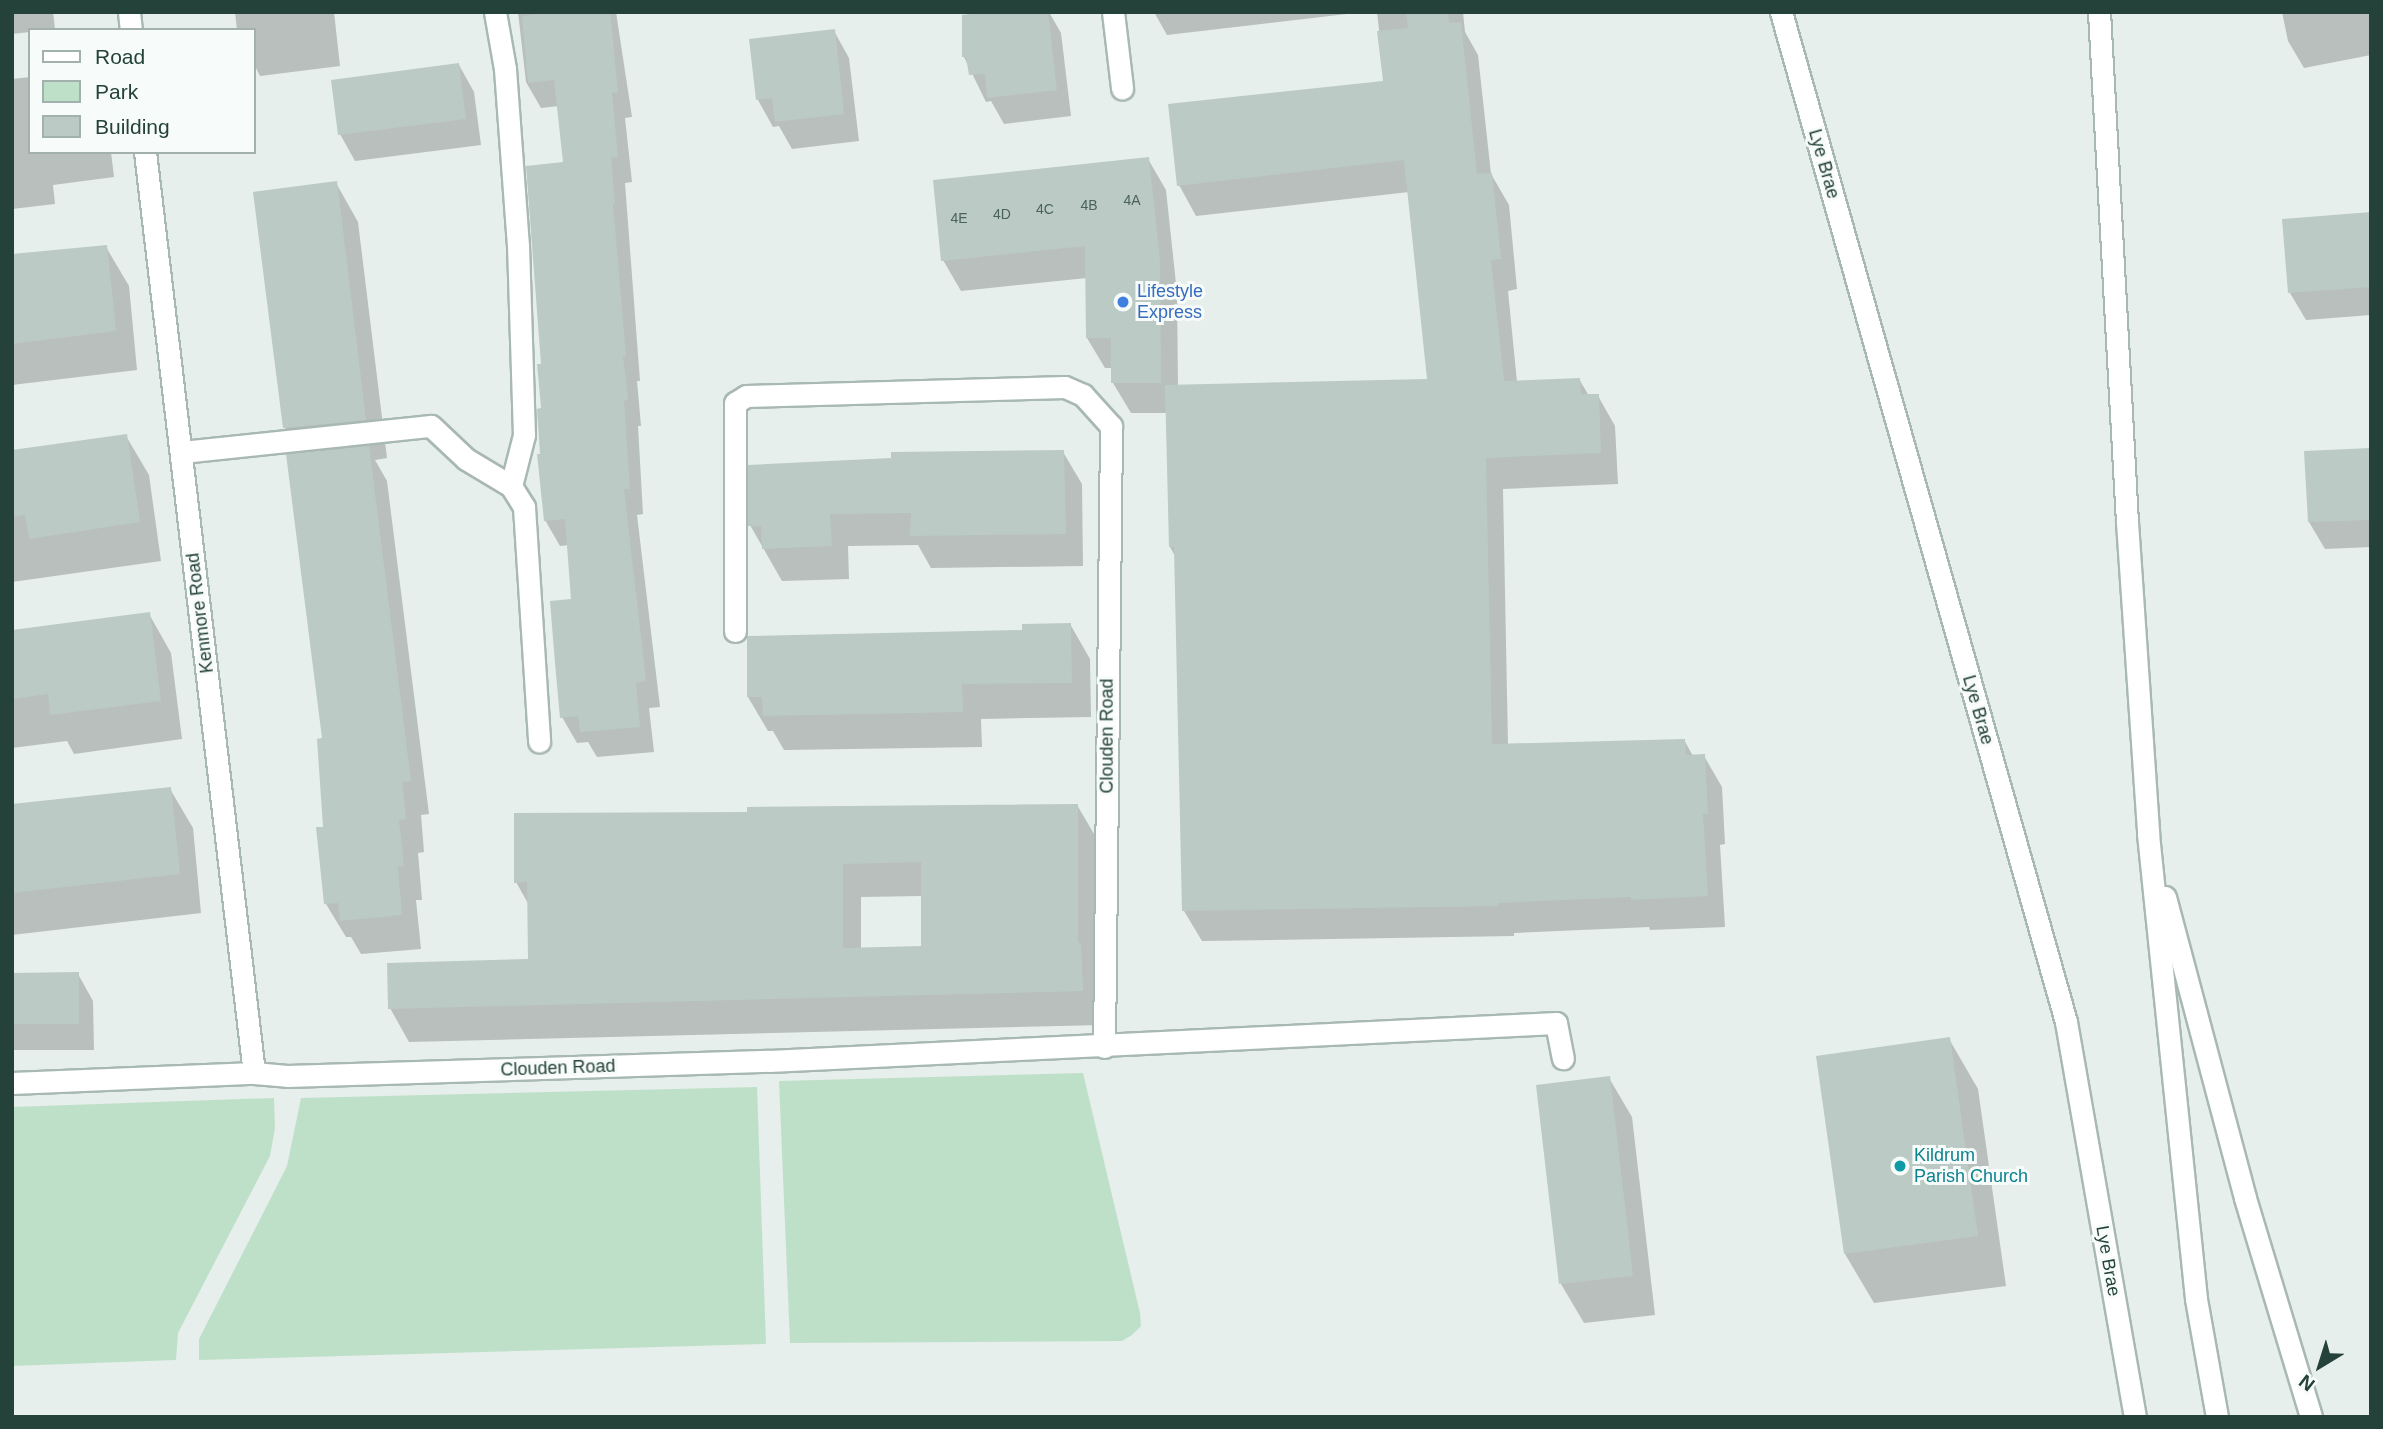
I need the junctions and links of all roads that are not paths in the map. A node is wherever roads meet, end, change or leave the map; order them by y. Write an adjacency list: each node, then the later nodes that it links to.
1 (495, 12): 8 (main road)
2 (1113, 12): 5 (main road)
3 (1781, 12): 16 (main road, Lye Brae)
4 (2099, 12): 11 (main road)
5 (1122, 88)
6 (145, 154): 7 (main road, Kenmore Road)
7 (182, 452): 8 (main road); 14 (main road, Kenmore Road)
8 (511, 486): 10 (main road)
9 (735, 631): 12 (main road, Clouden Road)
10 (539, 742)
11 (2148, 834): 17 (main road); 18 (main road)
12 (1104, 1046): 13 (main road, Clouden Road); 14 (main road, Clouden Road)
13 (1563, 1058)
14 (254, 1073): 15 (main road, Clouden Road)
15 (12, 1083)
16 (2135, 1417)
17 (2217, 1417)
18 (2311, 1417)

